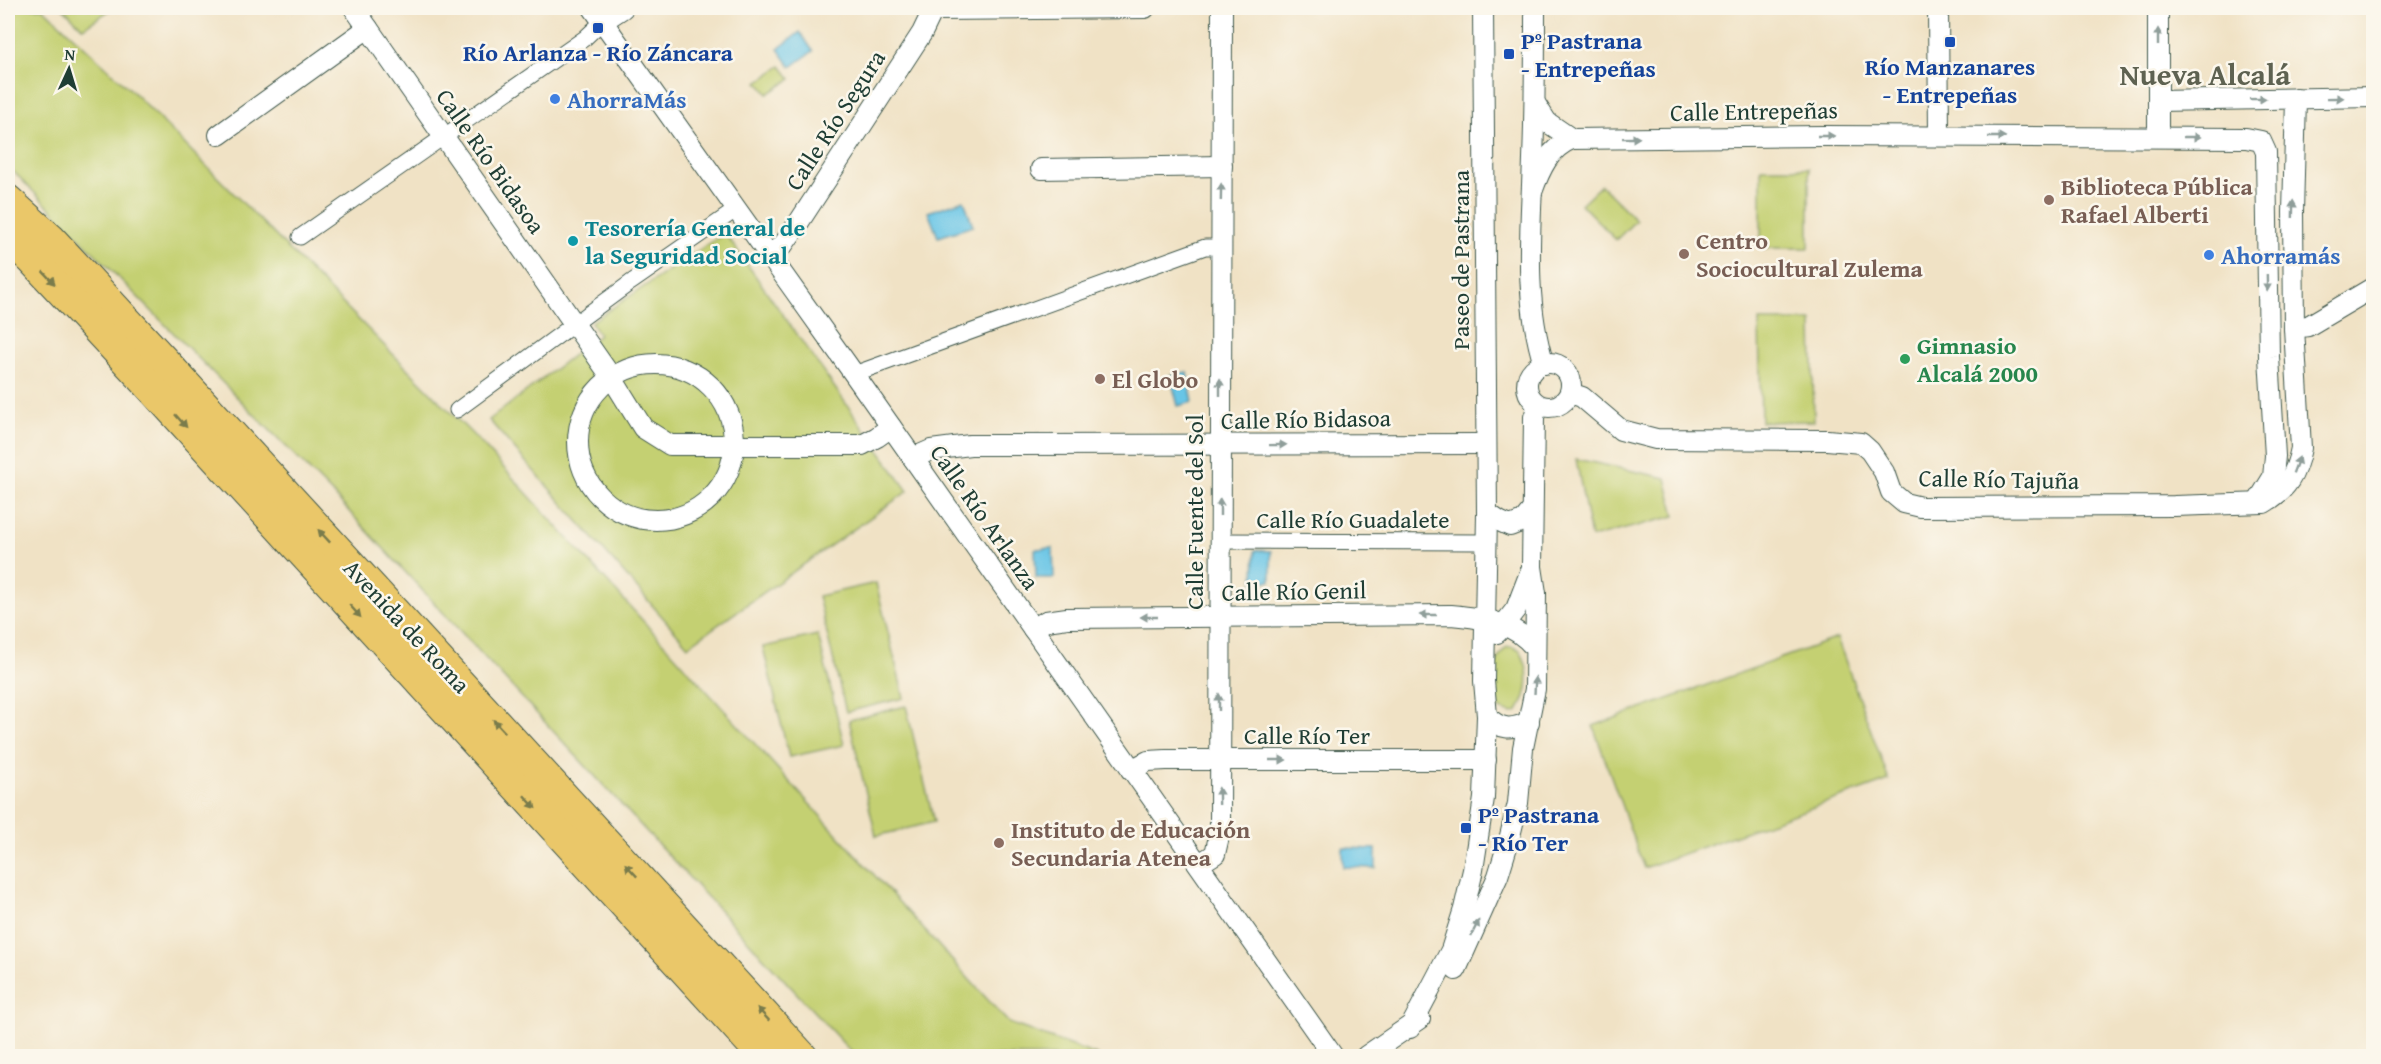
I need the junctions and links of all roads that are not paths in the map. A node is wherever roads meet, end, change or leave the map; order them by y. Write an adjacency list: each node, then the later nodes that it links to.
1 (354, 8): 12 (street, Calle Río Bidasoa)
2 (623, 8): 11 (street)
3 (1112, 8): 4 (street); 10 (street)
4 (1145, 8)
5 (1222, 8): 22 (street, Calle Fuente del Sol)
6 (1483, 8): 45 (street, Paseo de Pastrana)
7 (1535, 8): 16 (street)
8 (1938, 8): 18 (street)
9 (2158, 8): 15 (street, one-way to 9)
10 (935, 9): 30 (street, Calle Río Segura)
11 (598, 14): 19 (street); 26 (street, Calle Río Arlanza)
12 (368, 28): 17 (street); 19 (street, Calle Río Bidasoa)
13 (2373, 97): 14 (street, one-way to 13)
14 (2296, 99): 15 (street, one-way to 14); 33 (street, one-way to 14)
15 (2158, 101): 20 (street)
16 (1535, 103): 21 (street); 24 (street)
17 (219, 135)
18 (1939, 136): 20 (street, Calle Entrepeñas, one-way to 20); 21 (street, Calle Entrepeñas, one-way to 18)
19 (444, 137): 28 (street); 32 (street, Calle Río Bidasoa)
20 (2158, 137): 35 (street, Calle Entrepeñas, one-way to 35)
21 (1572, 139): 24 (street)
22 (1222, 166): 23 (street); 29 (street, Calle Fuente del Sol, one-way to 22)
23 (1041, 169)
24 (1532, 192): 36 (street)
25 (8, 200): 69 (main road, Avenida de Roma, one-way to 25)
26 (737, 209): 30 (street, Calle Río Arlanza); 32 (street)
27 (8, 237): 68 (main road, Avenida de Roma, one-way to 68)
28 (300, 237)
29 (1220, 247): 37 (street); 47 (street, Calle Fuente del Sol, one-way to 29)
30 (769, 255): 37 (street, Calle Río Arlanza)
31 (2373, 287): 33 (street)
32 (573, 325): 38 (street, Calle Río Bidasoa); 42 (street)
33 (2294, 328): 34 (street)
34 (2295, 353): 35 (street); 41 (street)
35 (2269, 357): 43 (street)
36 (1544, 364): 39 (street); 40 (street)
37 (854, 374): 44 (street, Calle Río Arlanza)
38 (612, 378): 46 (street, Calle Río Bidasoa); 46 (street); 46 (street)
39 (1570, 393): 40 (street); 49 (street, Calle Río Tajuña)
40 (1538, 405): 50 (street)
41 (2298, 409): 43 (street); 49 (street, one-way to 41)
42 (457, 410)
43 (2272, 411): 49 (street)
44 (891, 427): 46 (street, Calle Río Bidasoa); 48 (street, Calle Río Arlanza)
45 (1486, 444): 47 (street, Calle Río Bidasoa, one-way to 45); 51 (street, Paseo de Pastrana)
46 (734, 446)
47 (1220, 446): 48 (street, Calle Río Bidasoa); 52 (street, Calle Fuente del Sol, one-way to 47)
48 (913, 458): 58 (street, Calle Río Arlanza)
49 (2257, 503)
50 (1532, 510): 51 (street); 54 (street)
51 (1487, 513): 53 (street, Paseo de Pastrana)
52 (1219, 541): 53 (street, Calle Río Guadalete); 55 (street, Calle Fuente del Sol)
53 (1487, 542): 56 (street, Paseo de Pastrana)
54 (1532, 567): 57 (street); 60 (street)
55 (1219, 617): 56 (street, Calle Río Genil, one-way to 55); 58 (street, Calle Río Genil, one-way to 58); 63 (street, Calle Fuente del Sol, one-way to 55)
56 (1486, 618): 57 (street); 59 (street, Paseo de Pastrana)
57 (1505, 625): 59 (street); 60 (street)
58 (1033, 629): 65 (street, Calle Río Arlanza)
59 (1486, 642): 61 (street, Paseo de Pastrana)
60 (1535, 648): 62 (street, one-way to 60)
61 (1487, 716): 62 (street); 64 (street, Paseo de Pastrana)
62 (1529, 722): 67 (street, one-way to 62)
63 (1219, 760): 64 (street, Calle Río Ter, one-way to 64); 65 (street, Calle Río Ter); 66 (street, Calle Fuente del Sol, one-way to 63)
64 (1486, 760): 67 (street, Paseo de Pastrana)
65 (1131, 770): 66 (street, Calle Río Arlanza)
66 (1199, 864): 70 (street, Calle Río Arlanza)
67 (1410, 1028): 71 (street)
68 (763, 1056)
69 (802, 1056)
70 (1333, 1056)
71 (1366, 1056)

